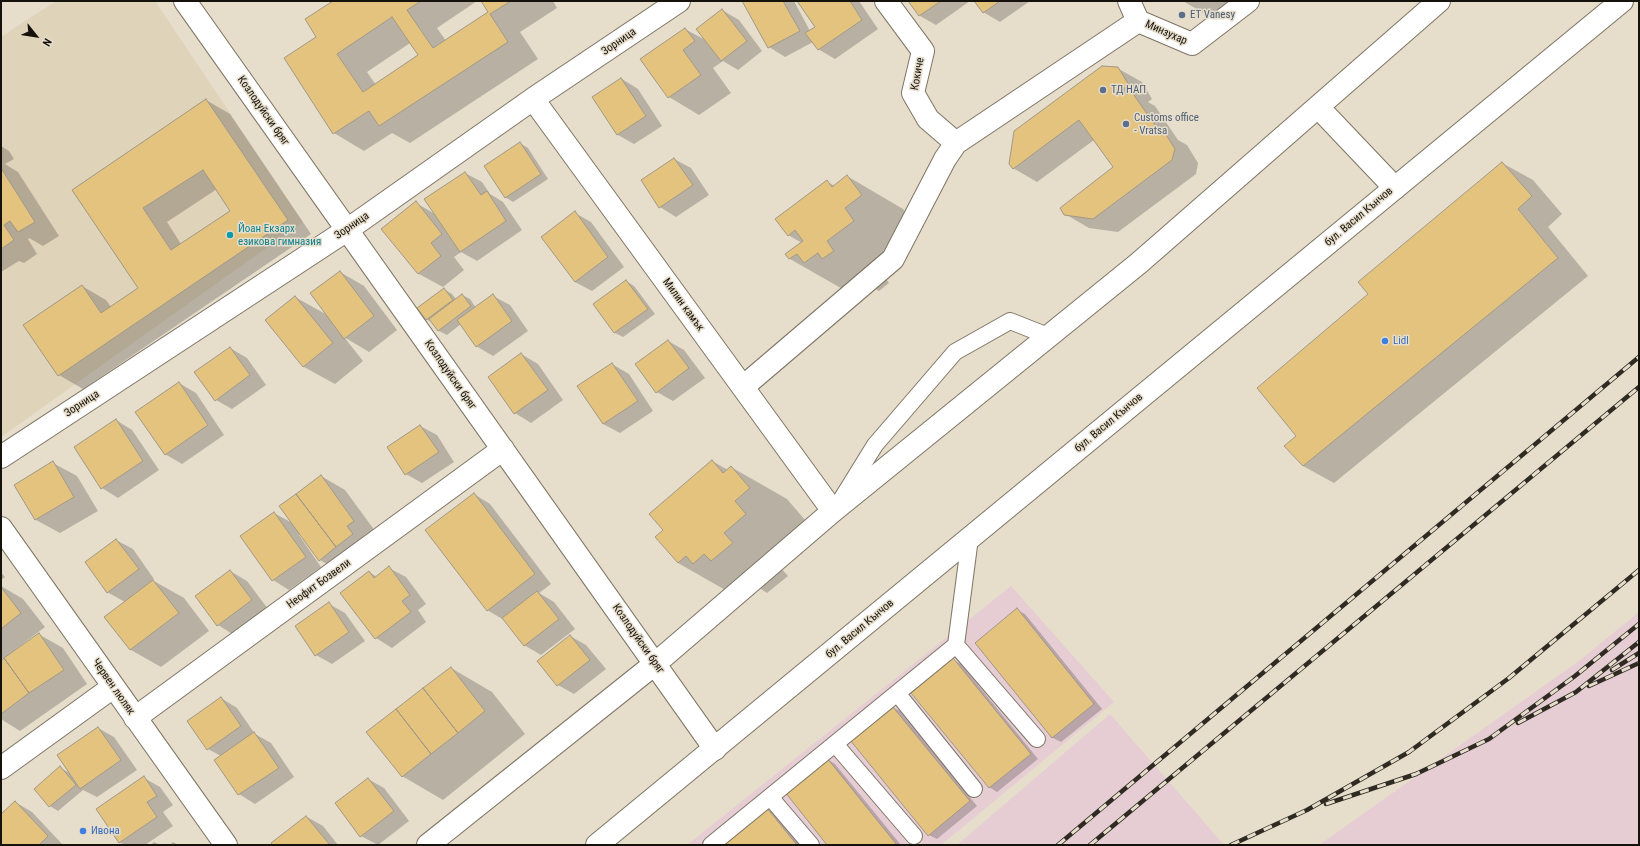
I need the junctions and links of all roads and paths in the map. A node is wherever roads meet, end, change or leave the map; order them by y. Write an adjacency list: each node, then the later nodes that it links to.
1 (185, 1): 13 (street, Козлодуйски бряг)
2 (679, 1): 9 (street, Зорница)
3 (886, 1): 11 (street, Кокиче)
4 (1129, 1): 8 (street, Минзухар)
5 (1248, 1): 8 (street, Минзухар)
6 (1439, 1): 10 (street)
7 (1622, 1): 12 (street, бул. Васил Кънчов)
8 (1138, 21): 11 (street)
9 (533, 99): 13 (street, Зорница); 15 (street, Милин камък)
10 (1318, 107): 12 (street); 14 (street)
11 (956, 143): 15 (street)
12 (1395, 188): 20 (street, бул. Васил Кънчов)
13 (347, 230): 16 (street, Козлодуйски бряг); 17 (street, Зорница)
14 (1048, 336): 18 (street); 18 (lane)
15 (743, 387): 18 (street, Милин камък)
16 (503, 449): 22 (street, Козлодуйски бряг); 25 (street, Неофит Бозвели)
17 (1, 457)
18 (833, 511): 22 (street)
19 (1, 528): 23 (street, Червен люляк)
20 (970, 538): 21 (lane); 28 (street, бул. Васил Кънчов)
21 (956, 645): 24 (lane); 26 (lane)
22 (656, 663): 28 (street, Козлодуйски бряг); 34 (street)
23 (113, 687): 25 (street, Червен люляк); 29 (street)
24 (897, 693): 27 (lane); 30 (lane)
25 (135, 718): 33 (street, Червен люляк)
26 (1037, 739)
27 (835, 744): 31 (lane); 32 (lane)
28 (715, 749): 35 (street, бул. Васил Кънчов)
29 (1, 768)
30 (974, 789)
31 (770, 797): 36 (lane); 37 (lane)
32 (914, 836)
33 (226, 845)
34 (428, 845)
35 (597, 845)
36 (711, 845)
37 (812, 845)

